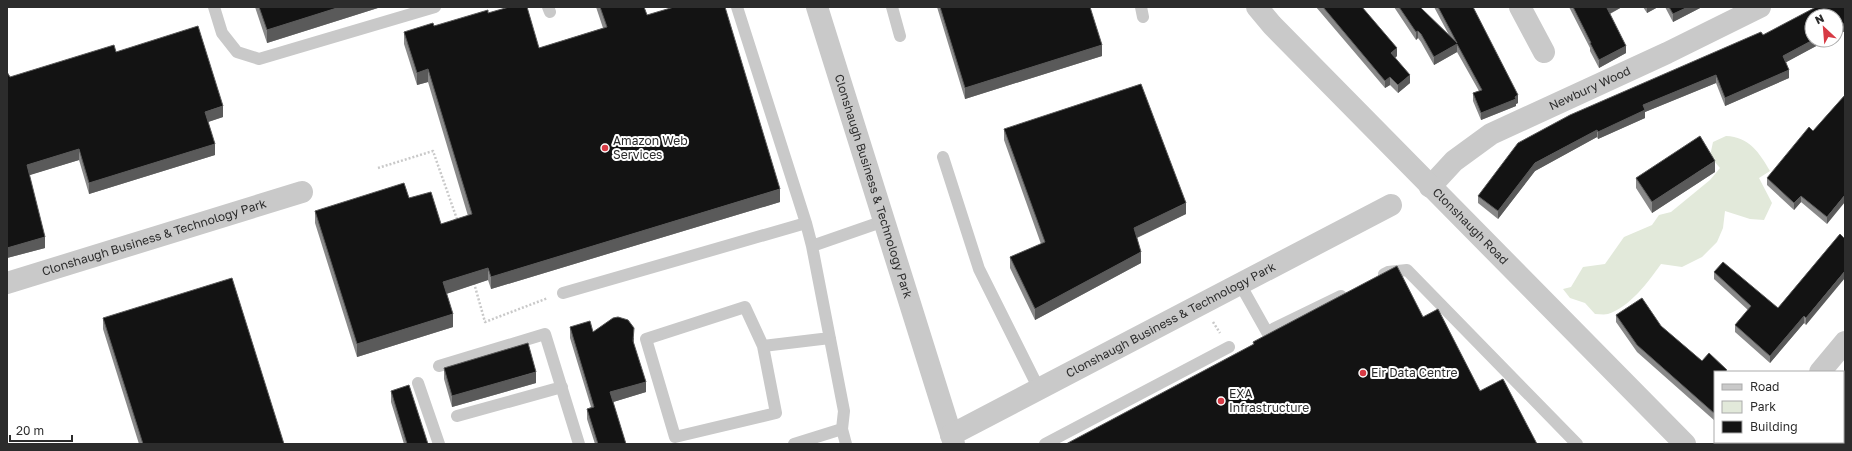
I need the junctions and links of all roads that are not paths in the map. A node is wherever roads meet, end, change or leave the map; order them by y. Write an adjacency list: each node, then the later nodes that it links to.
1 (214, 7): 2 (lane)
2 (435, 7)
3 (737, 7): 16 (lane)
4 (817, 7): 15 (street, Clonshaugh Business & Technology Park)
5 (892, 7): 9 (lane)
6 (1258, 7): 12 (street, Clonshaugh Road)
7 (1520, 7): 10 (street)
8 (1760, 7): 12 (street, Newbury Wood)
9 (900, 36)
10 (1544, 52)
11 (942, 157): 31 (lane)
12 (1430, 187): 41 (street, Clonshaugh Road)
13 (302, 192): 19 (street, Clonshaugh Business & Technology Park)
14 (1391, 205): 20 (street, Clonshaugh Business & Technology Park)
15 (884, 221): 17 (lane); 34 (street, Clonshaugh Business & Technology Park)
16 (806, 223): 17 (lane); 22 (lane)
17 (812, 246): 23 (lane)
18 (1374, 279): 40 (lane)
19 (7, 283)
20 (1240, 284): 21 (lane); 31 (street, Clonshaugh Business & Technology Park)
21 (1353, 290)
22 (563, 293)
23 (830, 338): 25 (lane); 33 (lane)
24 (1845, 342): 28 (street)
25 (763, 346): 25 (lane)
26 (1229, 347): 39 (lane)
27 (439, 366): 30 (lane)
28 (1821, 371)
29 (418, 383): 35 (lane)
30 (562, 387): 32 (lane); 36 (lane)
31 (1039, 389): 34 (street, Clonshaugh Business & Technology Park)
32 (457, 416)
33 (842, 429): 37 (lane); 38 (lane)
34 (952, 439)
35 (439, 444)
36 (580, 444)
37 (794, 444)
38 (846, 444)
39 (1045, 444)
40 (1577, 444)
41 (1685, 444)

